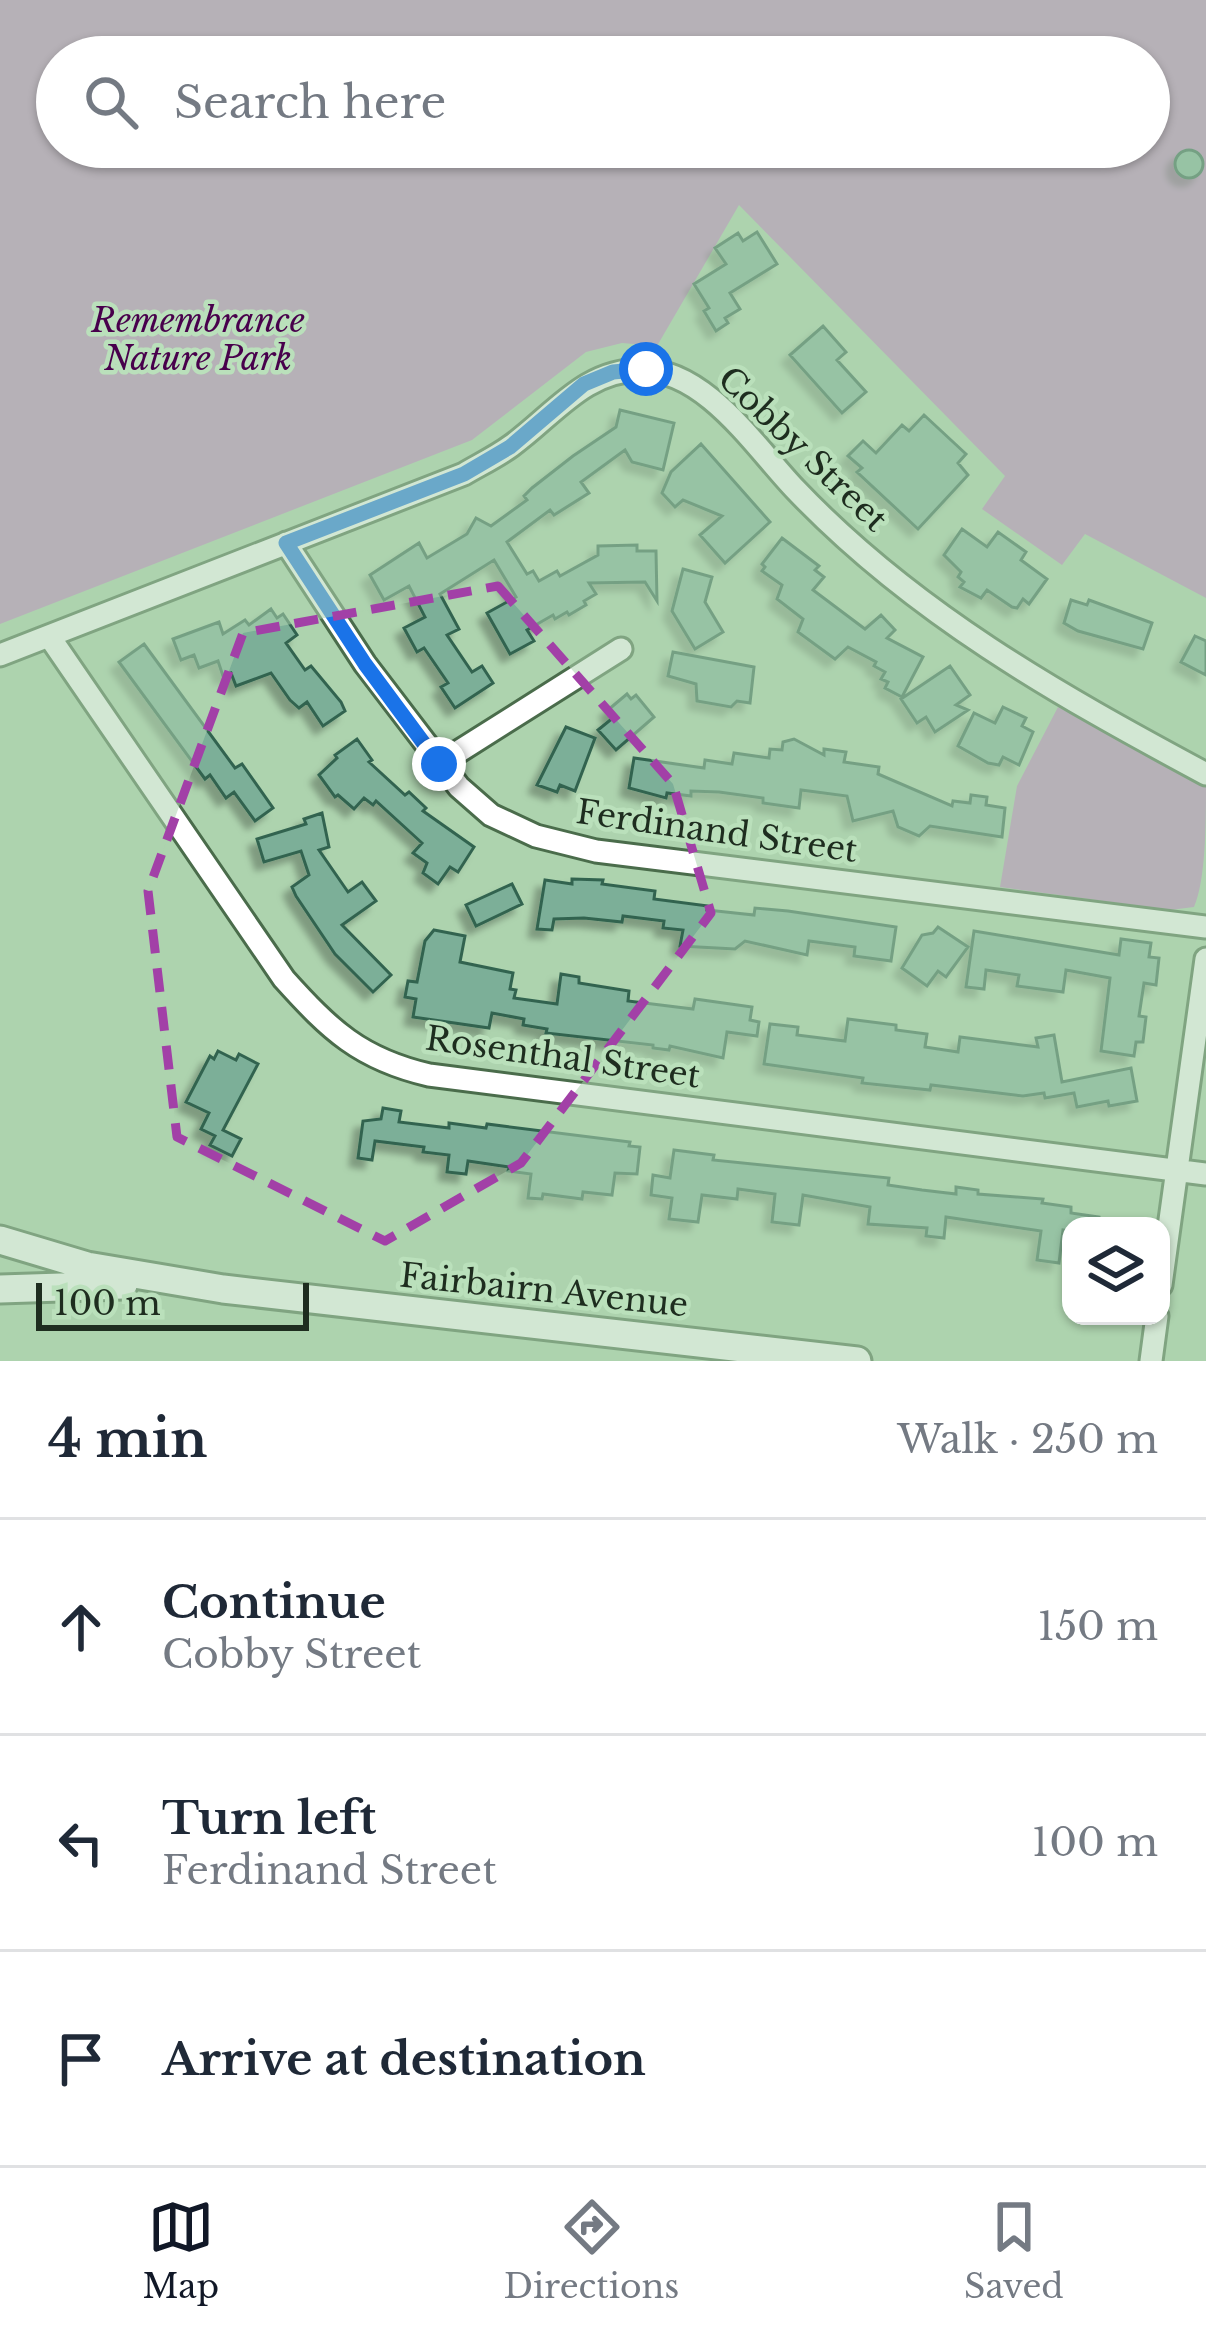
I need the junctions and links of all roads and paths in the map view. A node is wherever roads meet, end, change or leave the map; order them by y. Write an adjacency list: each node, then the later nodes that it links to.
1 (286, 543): 2 (street, Cobby Street); 5 (street, Ferdinand Street); 6 (street, Cobby Street)
2 (49, 635): 4 (street, Cobby Street); 9 (street, Rosenthal Street)
3 (621, 649): 5 (street)
4 (0, 655)
5 (439, 764): 7 (street, Ferdinand Street)
6 (1206, 774)
7 (1206, 927)
8 (1206, 958): 9 (street)
9 (1177, 1170): 10 (street, Rosenthal Street); 11 (street)
10 (1206, 1174)
11 (1170, 1221)
12 (0, 1240): 14 (main road, Fairbairn Avenue)
13 (0, 1289): 14 (main road, Fairbairn Avenue)
14 (223, 1289): 16 (main road, Fairbairn Avenue)
15 (1156, 1325): 17 (street)
16 (857, 1361)
17 (1150, 1361)

